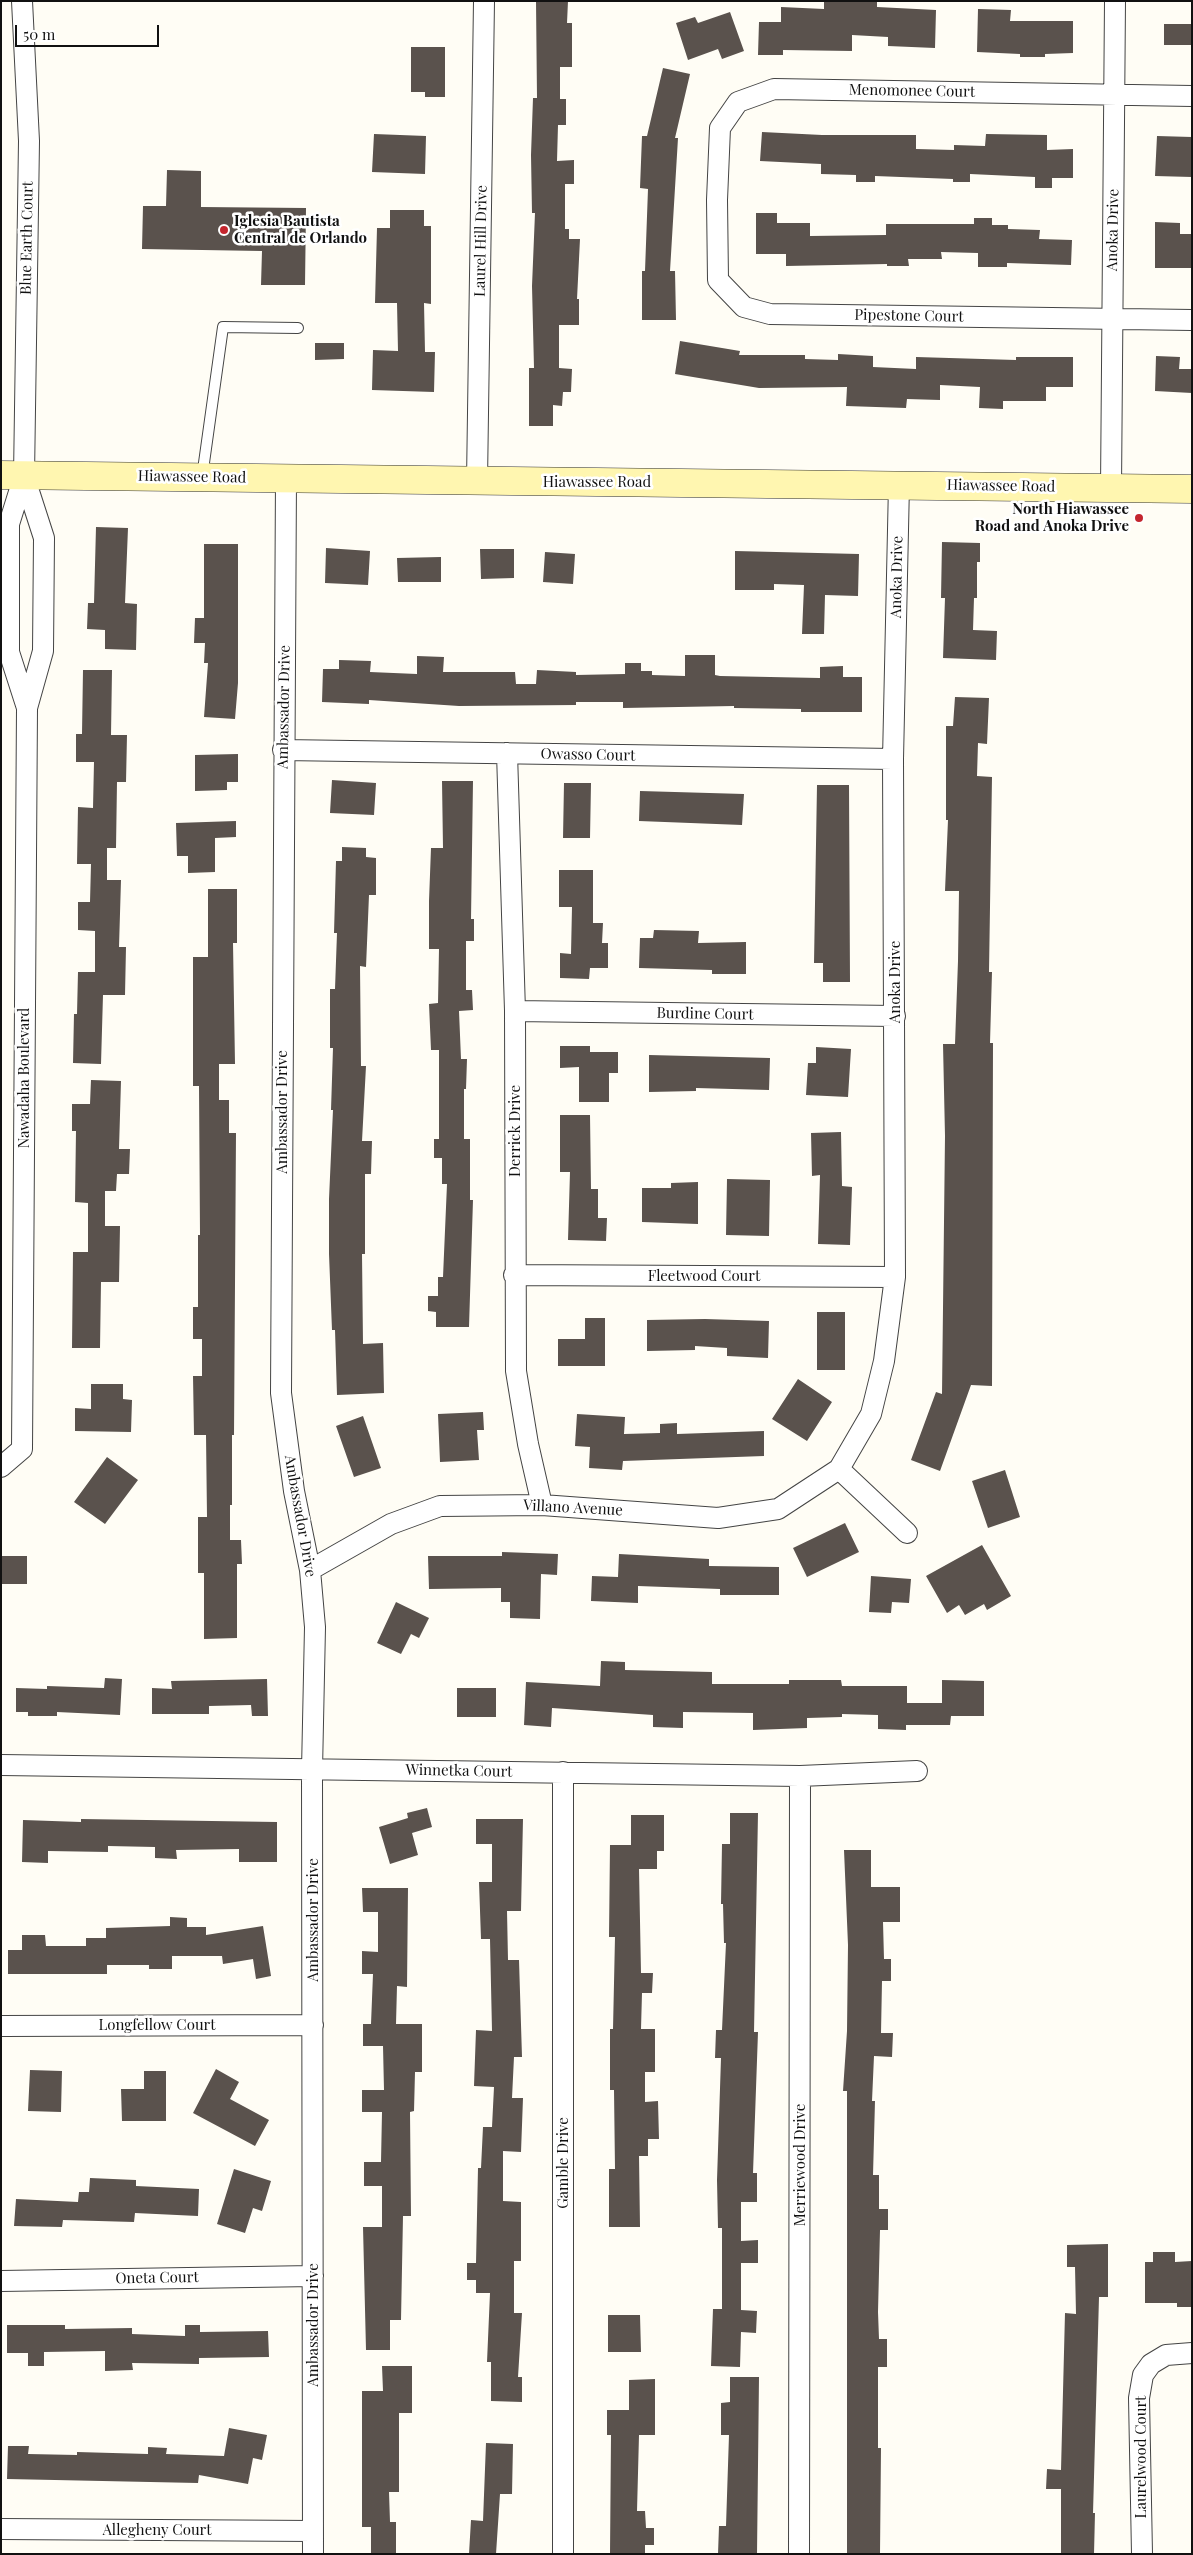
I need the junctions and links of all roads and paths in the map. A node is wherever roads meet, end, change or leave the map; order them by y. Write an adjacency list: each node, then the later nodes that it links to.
1 (22, 1): 10 (street, Blue Earth Court)
2 (484, 1): 13 (street, Laurel Hill Drive)
3 (1115, 1): 4 (street, Anoka Drive)
4 (1114, 94): 5 (street, Menomonee Court); 6 (street, Menomonee Court); 7 (street, Anoka Drive)
5 (1192, 96)
6 (717, 200): 7 (street, Pipestone Court)
7 (1112, 320): 8 (street, Pipestone Court); 15 (street, Anoka Drive)
8 (1192, 320)
9 (298, 328): 11 (lane)
10 (13, 476): 11 (main road, Hiawassee Road); 17 (street, Nawadaha Boulevard); 17 (street, Nawadaha Boulevard)
11 (202, 478): 12 (main road, Hiawassee Road)
12 (286, 478): 13 (main road, Hiawassee Road); 18 (street, Ambassador Drive)
13 (477, 481): 14 (main road, Hiawassee Road)
14 (899, 484): 15 (main road, Hiawassee Road); 20 (street, Anoka Drive)
15 (1111, 488): 16 (main road, Hiawassee Road)
16 (1192, 489)
17 (27, 708): 25 (street, Nawadaha Boulevard)
18 (283, 750): 19 (street, Owasso Court); 29 (street, Ambassador Drive)
19 (508, 753): 20 (street, Owasso Court); 21 (street, Derrick Drive)
20 (893, 759): 22 (street, Anoka Drive)
21 (515, 1012): 22 (street, Burdine Court); 23 (street, Derrick Drive)
22 (896, 1016): 24 (street, Anoka Drive)
23 (514, 1275): 24 (street, Fleetwood Court); 27 (street, Derrick Drive)
24 (895, 1277): 26 (street, Anoka Drive)
25 (1, 1467)
26 (839, 1469): 27 (street, Villano Avenue); 28 (street)
27 (542, 1505): 29 (street, Villano Avenue)
28 (908, 1533)
29 (310, 1570): 31 (street, Ambassador Drive)
30 (1, 1765): 31 (street, Winnetka Court)
31 (312, 1770): 33 (street, Winnetka Court); 35 (street, Ambassador Drive)
32 (917, 1771): 34 (street, Winnetka Court)
33 (563, 1772): 34 (street, Winnetka Court); 43 (street, Gamble Drive)
34 (800, 1776): 44 (street, Merriewood Drive)
35 (313, 2025): 36 (street, Longfellow Court); 37 (street, Ambassador Drive)
36 (1, 2026)
37 (313, 2276): 38 (street, Oneta Court); 41 (street, Ambassador Drive)
38 (1, 2280)
39 (1192, 2353): 45 (street, Laurelwood Court)
40 (1, 2529): 41 (street, Allegheny Court)
41 (313, 2531): 42 (street, Ambassador Drive)
42 (313, 2554)
43 (563, 2554)
44 (799, 2554)
45 (1142, 2554)

